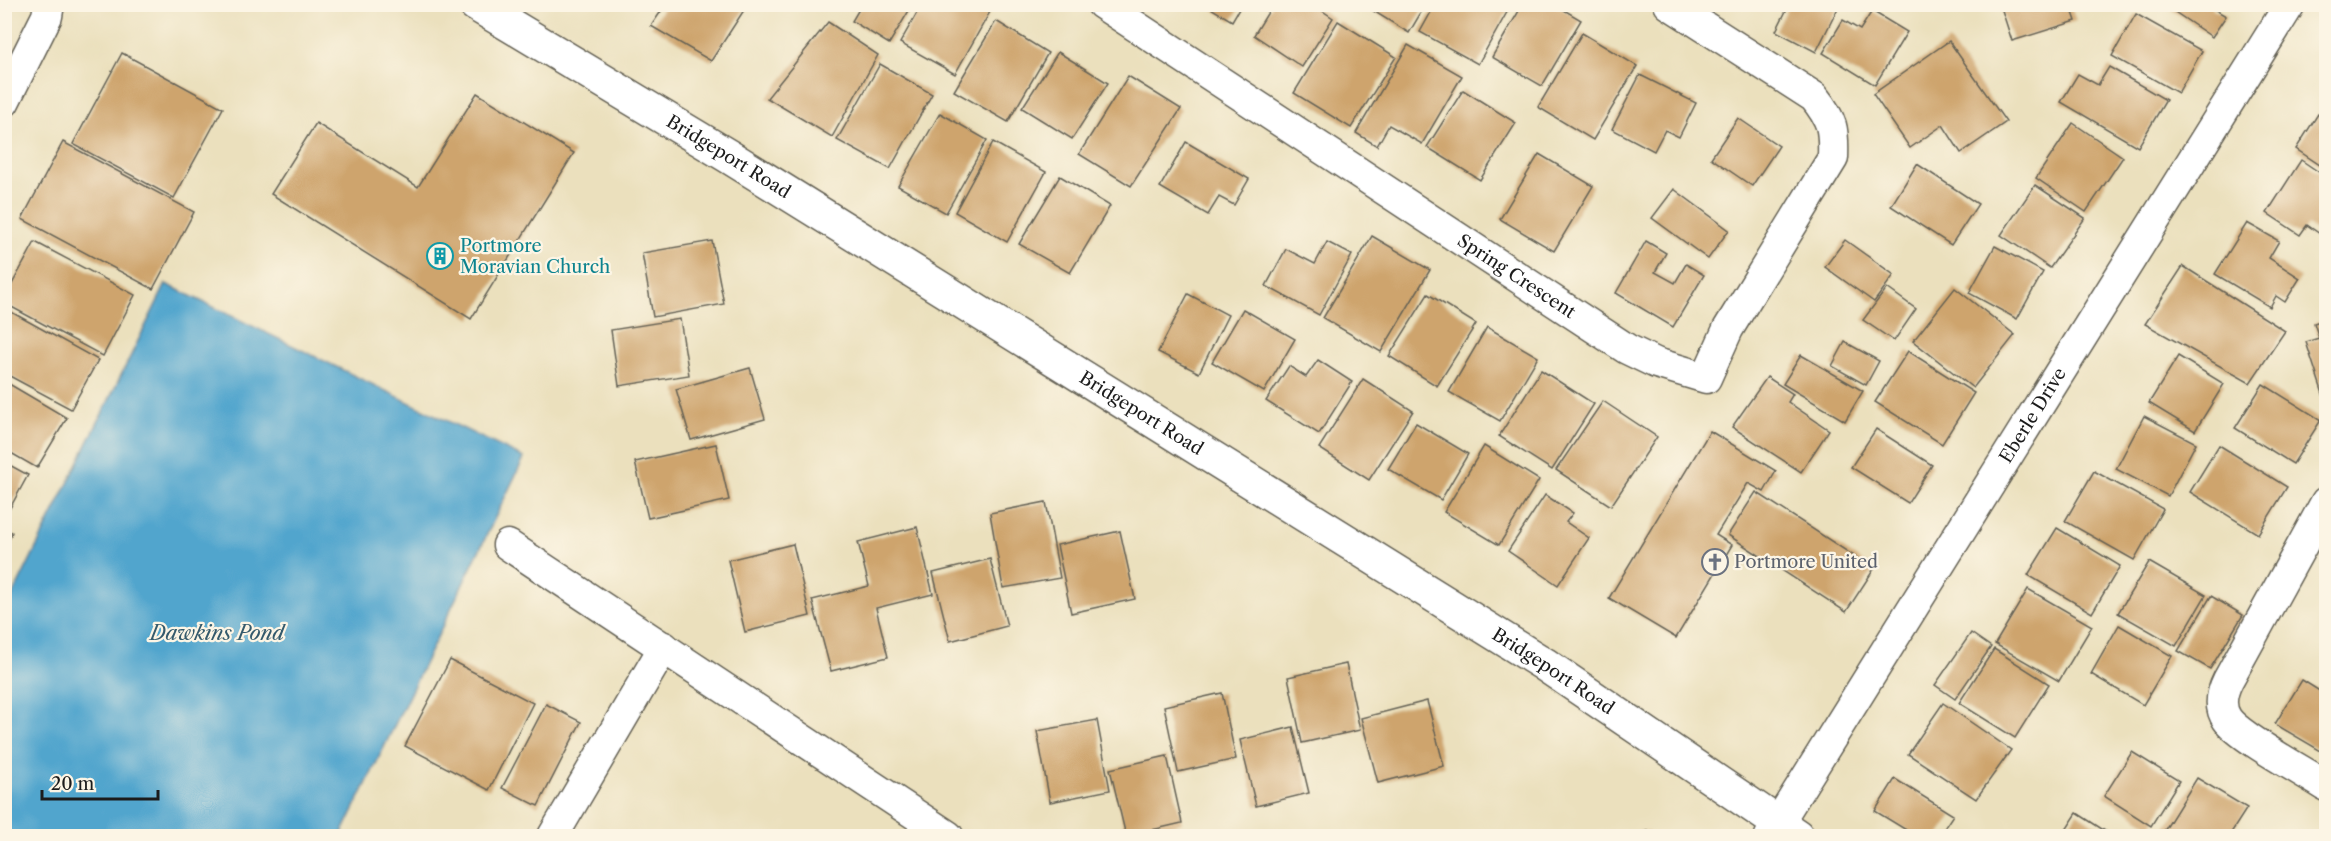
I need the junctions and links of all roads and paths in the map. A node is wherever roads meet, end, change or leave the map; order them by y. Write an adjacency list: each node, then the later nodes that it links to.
1 (49, 4): 6 (street)
2 (1102, 4): 3 (street, Spring Crescent)
3 (1669, 4)
4 (2290, 4): 11 (street, Eberle Drive)
5 (491, 8): 11 (main road, Bridgeport Road)
6 (4, 102)
7 (2326, 502): 10 (street)
8 (508, 545): 9 (street)
9 (664, 647): 12 (street); 13 (street)
10 (2326, 786)
11 (1781, 832)
12 (553, 837)
13 (948, 837)

